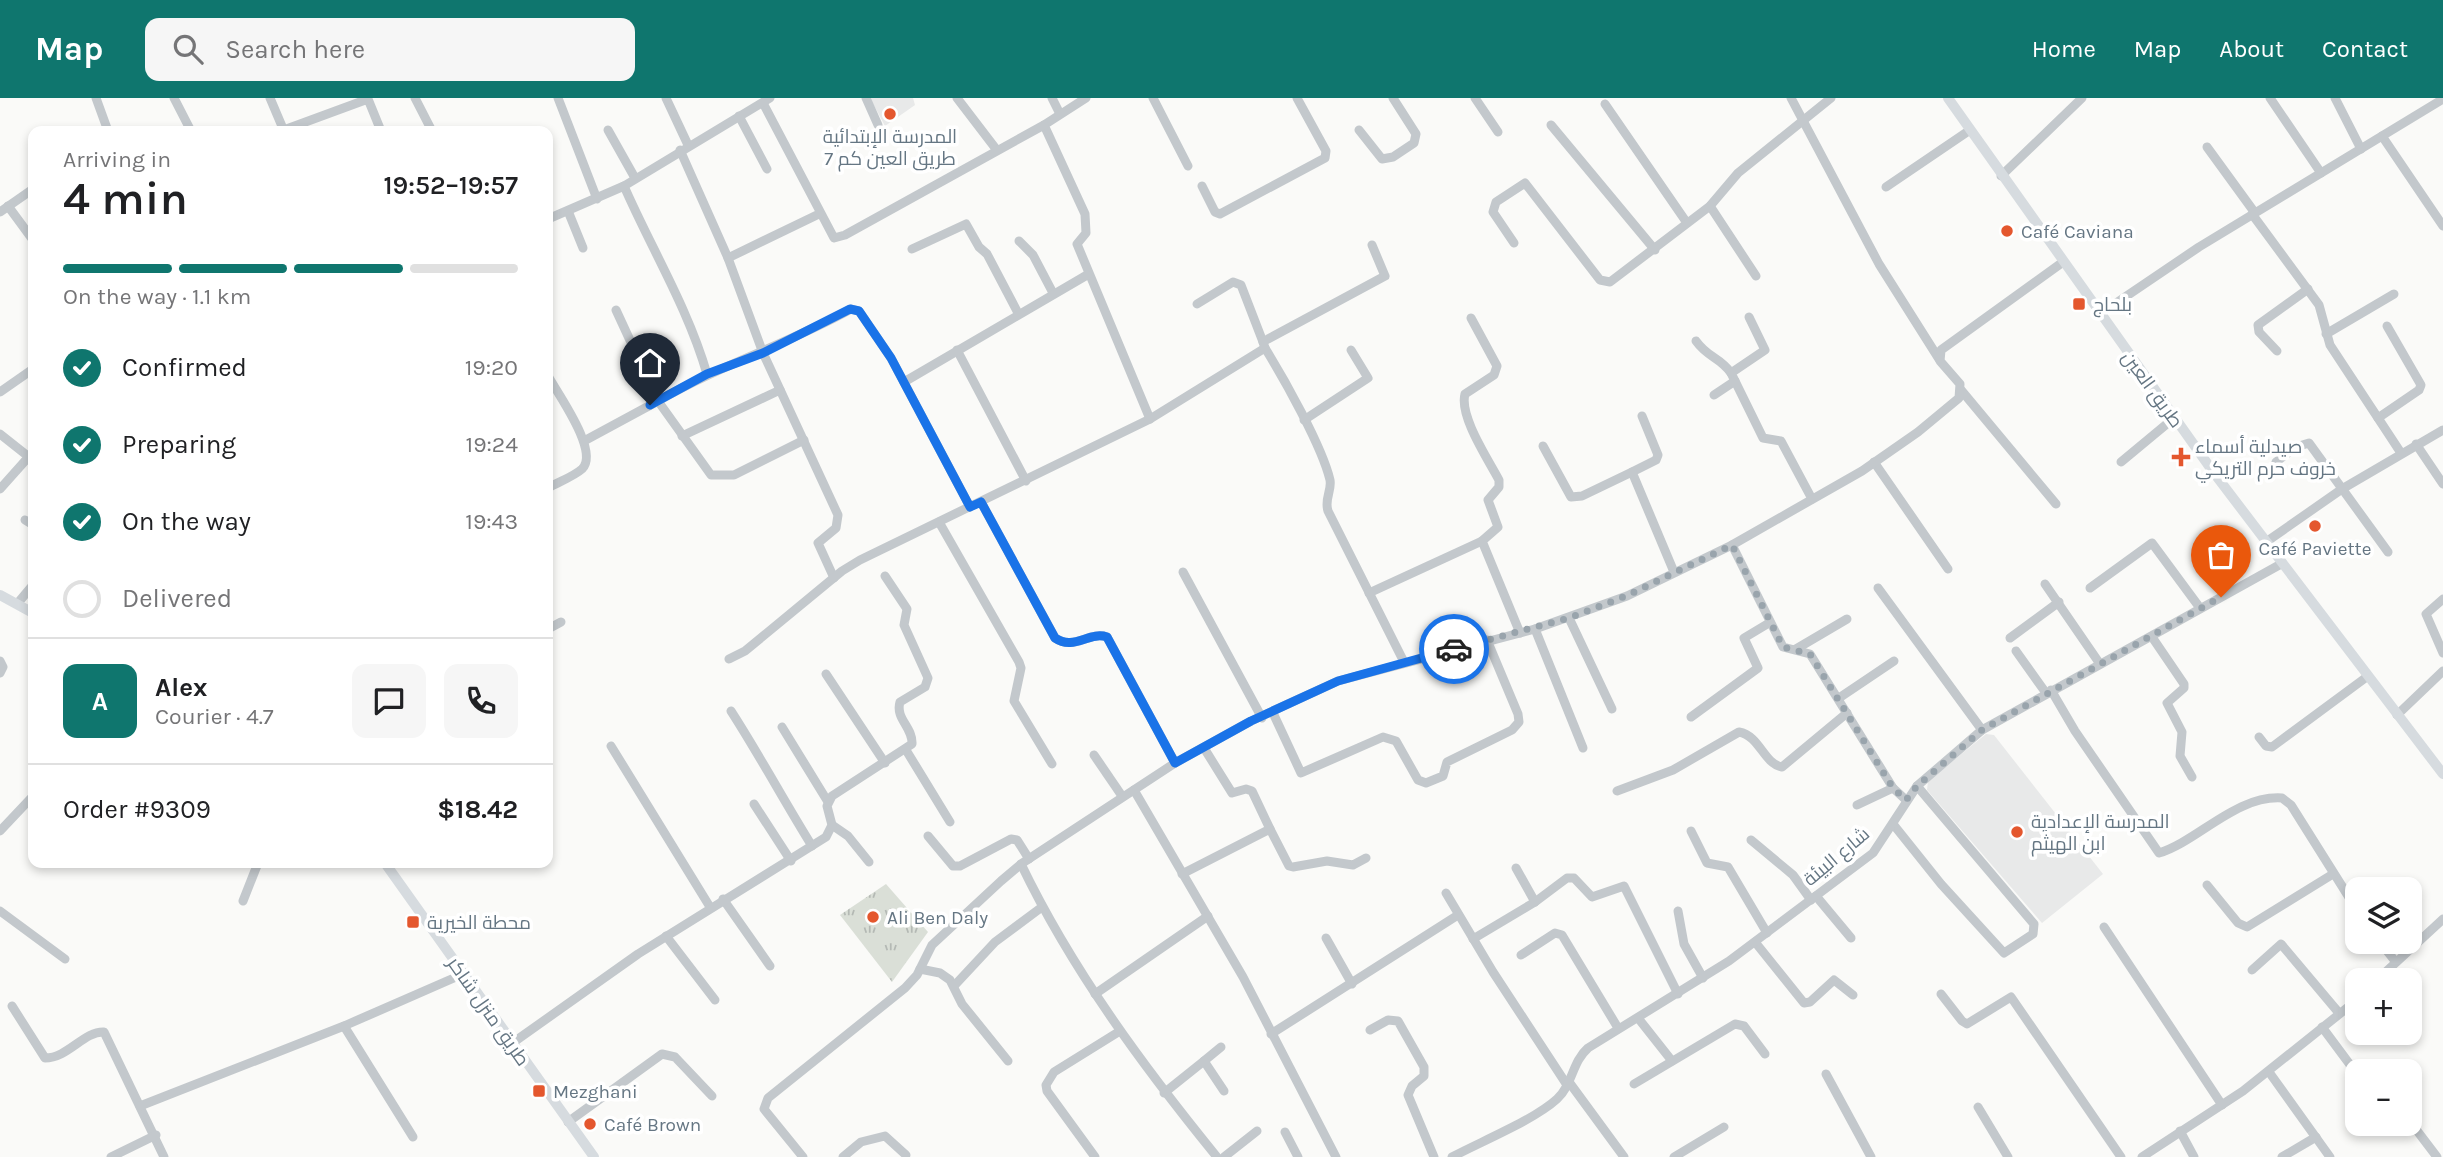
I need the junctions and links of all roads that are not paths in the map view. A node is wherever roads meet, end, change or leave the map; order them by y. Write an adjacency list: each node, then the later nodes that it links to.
1 (96, 98): 31 (street)
2 (174, 98): 32 (street)
3 (271, 98): 33 (street)
4 (415, 98): 36 (street)
5 (558, 98): 55 (street)
6 (666, 98): 42 (street)
7 (866, 98): 28 (street)
8 (957, 98): 44 (street)
9 (1052, 98): 25 (street)
10 (1086, 98): 25 (street)
11 (1153, 98): 46 (street)
12 (1297, 98): 52 (street)
13 (1393, 98): 38 (street)
14 (1475, 98): 40 (street)
15 (1791, 98): 27 (street)
16 (1831, 98): 27 (street)
17 (1948, 98): 39 (main road, طريق العين)
18 (2082, 98): 49 (street)
19 (2270, 98): 48 (street)
20 (2335, 98): 45 (street)
21 (370, 99): 34 (street); 35 (street)
22 (2443, 99): 41 (street)
23 (767, 100): 26 (street); 59 (street)
24 (1605, 104): 62 (street)
25 (1060, 114): 29 (street)
26 (739, 116): 42 (street); 47 (street)
27 (1804, 118): 56 (street); 92 (street)
28 (878, 125)
29 (1044, 125): 44 (street); 73 (street)
30 (1551, 125): 70 (street)
31 (106, 126)
32 (188, 126)
33 (281, 126)
34 (297, 126)
35 (379, 126)
36 (429, 126)
37 (608, 130): 50 (street)
38 (1359, 130)
39 (1970, 130): 49 (main road, طريق العين); 53 (street)
40 (1498, 132)
41 (2382, 136): 45 (street); 63 (street)
42 (684, 147): 50 (street); 71 (street)
43 (2207, 147): 60 (street)
44 (996, 149): 59 (street)
45 (2361, 149): 48 (street)
46 (1188, 166)
47 (767, 169)
48 (2320, 173): 60 (street)
49 (2001, 176): 72 (main road, طريق العين)
50 (635, 178): 51 (street)
51 (624, 186): 55 (street); 94 (street)
52 (1202, 186)
53 (1886, 187)
54 (28, 192): 57 (street)
55 (597, 199): 58 (street)
56 (1710, 206): 62 (street); 74 (street)
57 (4, 209): 64 (street)
58 (568, 211): 61 (street); 68 (street)
59 (818, 214): 71 (street)
60 (2254, 214): 75 (street); 81 (street)
61 (553, 217)
62 (1687, 223): 70 (street)
63 (2443, 226)
64 (28, 235)
65 (1019, 242): 76 (street)
66 (1514, 243): 70 (street)
67 (1372, 245): 87 (street)
68 (583, 248)
69 (912, 249): 80 (street)
70 (1655, 250)
71 (729, 258): 91 (street)
72 (2063, 262): 81 (main road, طريق العين); 92 (street)
73 (1087, 275): 76 (street); 106 (street)
74 (1756, 276)
75 (2308, 289): 85 (street); 90 (street)
76 (1053, 293): 80 (street)
77 (2394, 294): 85 (street)
78 (1197, 304): 87 (street)
79 (616, 310): 102 (street)
80 (1018, 313): 88 (street)
81 (2100, 314): 104 (main road, طريق العين)
82 (1749, 317): 95 (street)
83 (1471, 318): 132 (street)
84 (2387, 326): 105 (street)
85 (2326, 334): 105 (street)
86 (1696, 341): 95 (street)
87 (1264, 345): 106 (street); 107 (street)
88 (957, 350): 96 (street); 122 (street)
89 (1351, 350): 107 (street)
90 (2277, 351)
91 (763, 353): 94 (street); 96 (street); 98 (street)
92 (1941, 361): 99 (street)
93 (28, 372): 100 (street)
94 (707, 374): 102 (street)
95 (1733, 377): 101 (street); 127 (street)
96 (904, 382): 130 (street)
97 (553, 385): 112 (street)
98 (780, 390): 110 (street); 111 (street)
99 (1961, 390): 119 (street); 129 (street)
100 (0, 392)
101 (1714, 395)
102 (659, 401): 110 (street); 112 (street)
103 (1642, 416): 121 (street)
104 (2174, 418): 118 (street); 133 (main road, طريق العين)
105 (2378, 418): 116 (street)
106 (1150, 419): 122 (street)
107 (1304, 420): 146 (street)
108 (2443, 430): 113 (street)
109 (0, 434): 115 (street)
110 (682, 436): 111 (street)
111 (804, 440): 141 (street)
112 (584, 441): 124 (street)
113 (2416, 444): 116 (street); 123 (street)
114 (1543, 446): 121 (street)
115 (28, 453)
116 (2400, 453): 126 (street)
117 (28, 458): 125 (street)
118 (2121, 462)
119 (1874, 463): 127 (street); 137 (street)
120 (2276, 463): 126 (street)
121 (1632, 472): 139 (street)
122 (1026, 481): 128 (street)
123 (2443, 484)
124 (553, 485)
125 (0, 489)
126 (2342, 489): 133 (street); 135 (street)
127 (1812, 499): 134 (street)
128 (981, 502): 130 (street); 193 (street)
129 (2056, 504)
130 (970, 507): 131 (street)
131 (939, 522): 141 (street); 194 (street)
132 (1482, 541): 146 (street); 159 (street)
133 (2266, 542): 136 (main road, طريق العين)
134 (1732, 545): 139 (street); 156 (street)
135 (2388, 552)
136 (2281, 564): 151 (street, شارع البيئة); 174 (main road, طريق العين)
137 (1948, 569)
138 (1183, 572): 183 (street)
139 (1674, 572): 153 (street)
140 (885, 576): 190 (street)
141 (834, 578): 166 (street)
142 (2045, 583): 149 (street)
143 (1878, 588): 185 (street)
144 (2090, 588): 151 (street)
145 (28, 591): 150 (street)
146 (1369, 593): 169 (street)
147 (0, 595): 150 (main road)
148 (2443, 599): 165 (street)
149 (2059, 602): 161 (street); 170 (street)
150 (17, 604): 152 (main road)
151 (2200, 608): 160 (street, شارع البيئة)
152 (28, 610)
153 (1569, 618): 158 (street); 177 (street)
154 (1847, 619): 163 (street)
155 (561, 622): 157 (street)
156 (1769, 623): 163 (street); 182 (street)
157 (553, 626)
158 (1535, 629): 159 (street); 189 (street)
159 (1520, 633): 162 (street)
160 (2152, 637): 170 (street, شارع البيئة); 196 (street)
161 (2010, 638)
162 (1487, 640): 169 (street); 179 (street)
163 (1794, 650): 176 (street)
164 (2016, 651): 175 (street)
165 (2443, 653)
166 (729, 659)
167 (0, 661): 172 (street)
168 (1894, 661): 176 (street)
169 (1404, 662): 179 (street)
170 (2100, 664): 175 (street, شارع البيئة)
171 (2443, 671): 181 (street)
172 (0, 673)
173 (826, 674): 192 (street)
174 (2368, 676): 181 (main road, طريق العين); 186 (street)
175 (2049, 692): 185 (street, شارع البيئة); 224 (street)
176 (1839, 698): 180 (street)
177 (1612, 709)
178 (731, 711): 215 (street)
179 (1273, 713): 183 (street)
180 (1847, 713): 198 (street); 200 (street)
181 (2396, 715): 195 (main road, طريق العين)
182 (1691, 717)
183 (1262, 718): 188 (street)
184 (782, 727): 204 (street)
185 (1982, 730): 197 (street, شارع البيئة)
186 (2259, 737)
187 (611, 746): 232 (street)
188 (1204, 748): 193 (street); 210 (street)
189 (1583, 748)
190 (906, 750): 192 (street); 207 (street)
191 (1094, 755): 201 (street)
192 (884, 763): 204 (street)
193 (1175, 763): 199 (street)
194 (1052, 764)
195 (2443, 774)
196 (2192, 777)
197 (1917, 786): 202 (street, شارع البيئة); 208 (street)
198 (1893, 788): 202 (street); 206 (street)
199 (1134, 790): 201 (street); 223 (street)
200 (1617, 791)
201 (1122, 796): 218 (street)
202 (1906, 800): 208 (street, شارع البيئة)
203 (28, 801): 211 (street)
204 (828, 802): 209 (street)
205 (754, 804): 217 (street)
206 (1857, 805)
207 (950, 822)
208 (1893, 824): 228 (street, شارع البيئة)
209 (832, 825): 215 (street); 219 (street)
210 (1270, 829): 216 (street); 223 (street)
211 (0, 831)
212 (1691, 831): 240 (street)
213 (928, 836): 218 (street)
214 (1751, 840): 228 (street)
215 (812, 846): 217 (street)
216 (1366, 858)
217 (790, 861): 229 (street)
218 (1025, 861): 233 (street); 252 (street)
219 (869, 862)
220 (256, 868): 230 (street)
221 (389, 868): 254 (main road, طريق منزل شاكر)
222 (1516, 868): 231 (street)
223 (1182, 874): 237 (street)
224 (2333, 874): 225 (street); 226 (street)
225 (2207, 885)
226 (2345, 892)
227 (1446, 893): 236 (street)
228 (1814, 898): 240 (street, شارع البيئة); 243 (street)
229 (723, 900): 232 (street); 250 (street)
230 (243, 901)
231 (1535, 902): 244 (street); 259 (street)
232 (710, 907): 241 (street)
233 (1042, 907): 257 (street); 258 (street)
234 (0, 911): 248 (street)
235 (1678, 911): 255 (street)
236 (1458, 915): 244 (street); 256 (street)
237 (1208, 916): 258 (street); 272 (street)
238 (2443, 919): 249 (street)
239 (2104, 927): 287 (street)
240 (1767, 933): 245 (street, شارع البيئة)
241 (666, 936): 262 (street); 273 (street)
242 (1326, 938): 256 (street)
243 (1851, 938)
244 (1473, 939): 282 (street)
245 (1755, 942): 255 (street, شارع البيئة); 261 (street)
246 (2389, 954): 249 (street)
247 (1521, 955): 269 (street)
248 (65, 960)
249 (2395, 961): 251 (street)
250 (770, 966)
251 (2388, 968)
252 (920, 969): 257 (street); 303 (street)
253 (2252, 970): 265 (street)
254 (463, 974): 267 (street); 273 (main road, طريق منزل شاكر)
255 (1703, 978): 259 (street, شارع البيئة)
256 (1352, 984): 272 (street)
257 (954, 986): 278 (street)
258 (1095, 994): 271 (street)
259 (1678, 994): 266 (street, شارع البيئة)
260 (1941, 994): 316 (street)
261 (1853, 995)
262 (715, 1000)
263 (12, 1006): 288 (street)
264 (2345, 1009): 265 (street)
265 (2339, 1013): 268 (street)
266 (1638, 1018): 269 (street, شارع البيئة); 277 (street)
267 (344, 1026): 288 (street); 297 (street)
268 (2322, 1027): 276 (street); 280 (street)
269 (1618, 1028): 282 (street, شارع البيئة)
270 (1370, 1030): 310 (street)
271 (1120, 1031): 285 (street); 305 (street)
272 (1271, 1034): 309 (street)
273 (511, 1044): 290 (main road, طريق منزل شاكر)
274 (1221, 1047): 279 (street)
275 (1765, 1054): 277 (street)
276 (2346, 1059)
277 (1672, 1060): 283 (street)
278 (1008, 1061)
279 (1204, 1061): 284 (street); 285 (street)
280 (2269, 1072): 287 (street); 298 (street)
281 (1826, 1074): 314 (street)
282 (1568, 1084): 311 (street, شارع البيئة); 312 (street)
283 (1634, 1084)
284 (1224, 1091)
285 (1164, 1093): 306 (street)
286 (712, 1096): 290 (street)
287 (2222, 1105): 293 (street)
288 (140, 1106): 295 (street)
289 (1979, 1107): 315 (street)
290 (568, 1122): 302 (main road, طريق منزل شاكر)
291 (1724, 1127): 313 (street)
292 (1257, 1131): 307 (street)
293 (2180, 1131): 317 (street); 318 (street)
294 (1285, 1132): 308 (street)
295 (156, 1135): 300 (street); 301 (street)
296 (2421, 1136): 321 (street)
297 (413, 1137)
298 (2316, 1137): 319 (street); 320 (street)
299 (906, 1155): 304 (street)
300 (111, 1157)
301 (164, 1157)
302 (594, 1157)
303 (803, 1157)
304 (843, 1157)
305 (1095, 1157)
306 (1217, 1157)
307 (1224, 1157)
308 (1298, 1157)
309 (1336, 1157)
310 (1434, 1157)
311 (1452, 1157)
312 (1624, 1157)
313 (1674, 1157)
314 (1871, 1157)
315 (2008, 1157)
316 (2121, 1157)
317 (2142, 1157)
318 (2194, 1157)
319 (2282, 1157)
320 (2330, 1157)
321 (2437, 1157)

